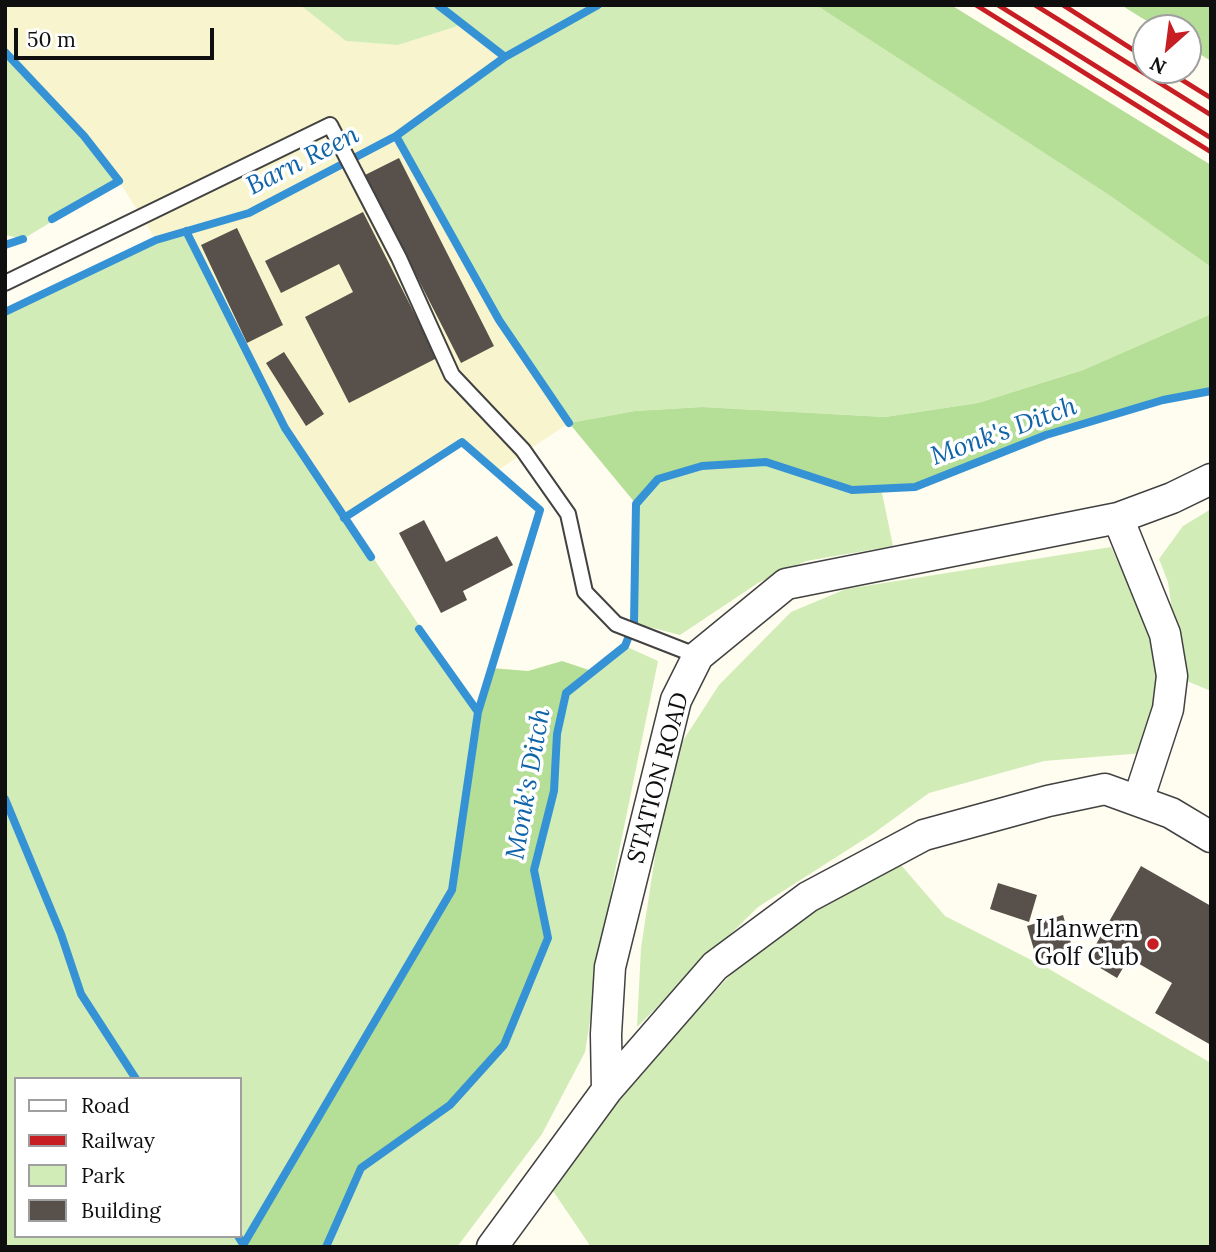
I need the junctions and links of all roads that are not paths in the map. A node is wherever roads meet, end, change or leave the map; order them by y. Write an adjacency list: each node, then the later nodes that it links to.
1 (5, 283): 4 (lane)
2 (1211, 479): 3 (street, STATION ROAD)
3 (1118, 518): 4 (street, STATION ROAD); 5 (street)
4 (698, 656): 7 (street, STATION ROAD)
5 (1138, 801): 6 (street); 7 (street)
6 (1211, 837)
7 (607, 1090): 8 (street)
8 (492, 1247)

